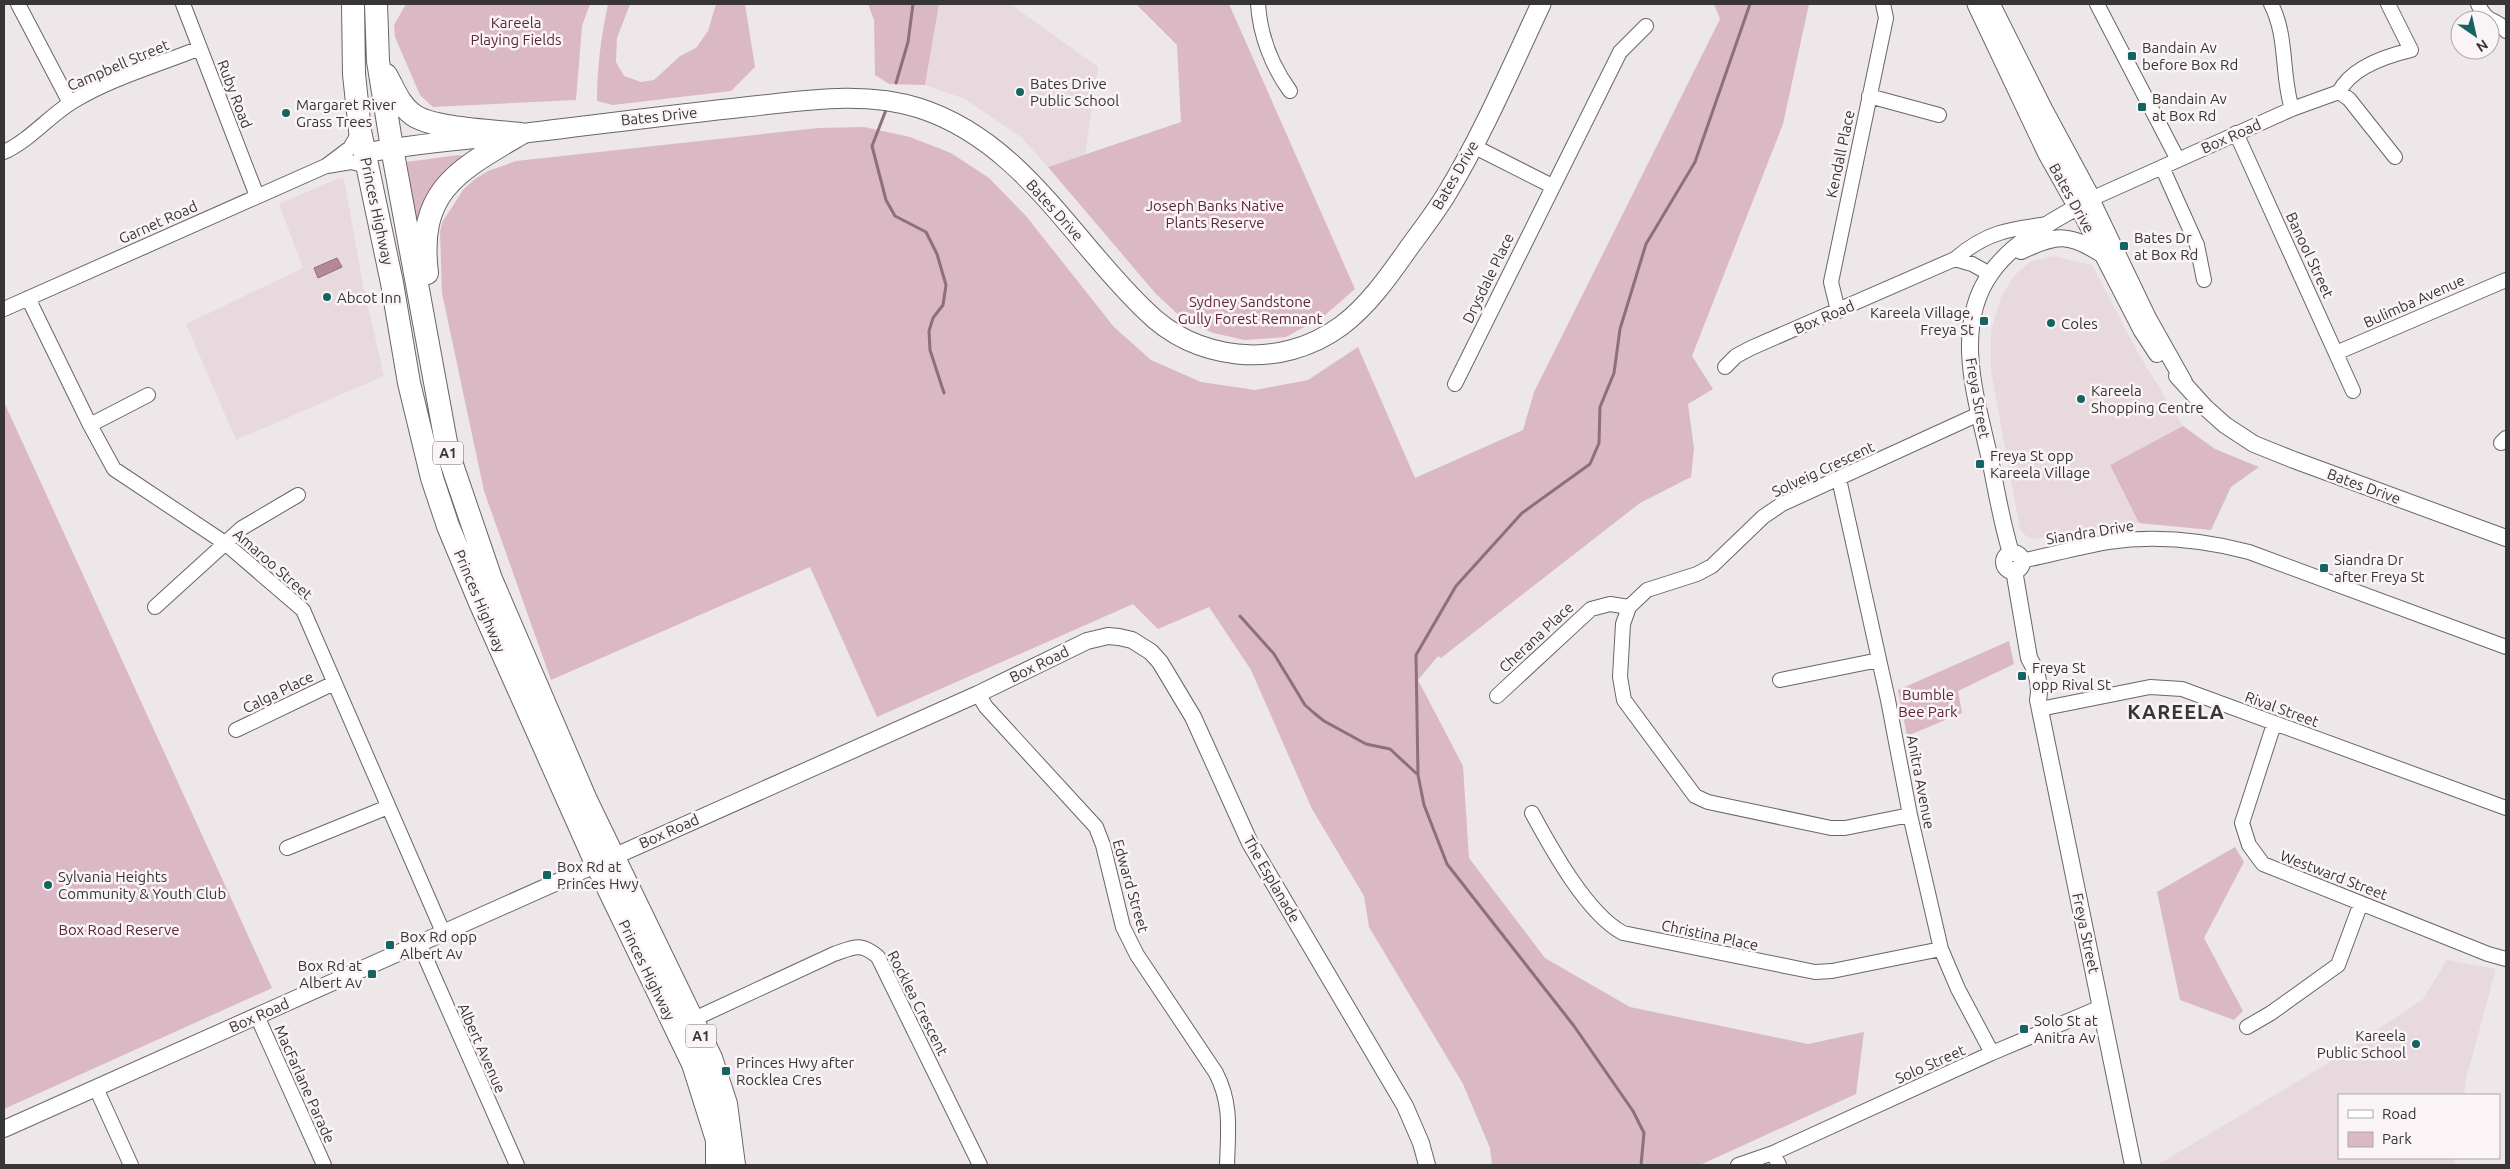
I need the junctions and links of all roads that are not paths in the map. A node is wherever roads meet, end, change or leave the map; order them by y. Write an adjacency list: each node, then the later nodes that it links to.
1 (18, 4): 21 (street)
2 (183, 4): 16 (street, Ruby Road)
3 (353, 4): 24 (highway, Princes Highway / A1)
4 (376, 4): 17 (highway, Princes Highway / A1)
5 (1258, 4): 18 (street)
6 (1541, 4): 27 (main road, Bates Drive)
7 (1883, 4): 20 (street, Kendall Place)
8 (1977, 4): 37 (main road, Bates Drive)
9 (1990, 4): 37 (main road, Bates Drive)
10 (2097, 4): 32 (street)
11 (2271, 4): 22 (street)
12 (2388, 4): 19 (street, Box Road)
13 (2478, 4): 15 (street)
14 (1646, 26): 35 (street, Drysdale Place)
15 (2505, 29)
16 (200, 48): 21 (street, Campbell Street); 36 (street, Ruby Road)
17 (378, 61): 25 (highway); 28 (highway, Princes Highway / A1)
18 (1290, 91)
19 (2339, 92): 22 (street, Box Road); 30 (street)
20 (1869, 96): 23 (street); 47 (street, Kendall Place)
21 (70, 103): 29 (street, Campbell Street)
22 (2292, 109): 26 (street, Box Road)
23 (1939, 115)
24 (360, 131): 31 (highway, Princes Highway / A1); 33 (street, Garnet Road)
25 (520, 134): 27 (main road, Bates Drive); 28 (main road, Bates Drive); 46 (highway)
26 (2236, 134): 32 (street, Box Road); 48 (street, Banool Street)
27 (1473, 146): 35 (street)
28 (392, 148): 31 (main road, Bates Drive); 46 (highway, Princes Highway / A1)
29 (4, 152)
30 (2395, 157)
31 (367, 160): 33 (street, Garnet Road); 78 (highway, Princes Highway / A1)
32 (2178, 160): 34 (street, Box Road)
33 (326, 166): 36 (street, Garnet Road)
34 (2162, 167): 37 (street, Box Road); 42 (street)
35 (1552, 186): 51 (street, Drysdale Place)
36 (257, 196): 44 (street, Garnet Road)
37 (2085, 203): 38 (street, Box Road); 39 (street, Bates Drive); 50 (street, Bates Drive)
38 (2049, 224): 40 (street, Box Road); 41 (street, Box Road)
39 (2103, 255): 41 (street); 50 (street, Bates Drive)
40 (1955, 259): 41 (street); 47 (street, Box Road)
41 (1993, 270): 54 (street, Freya Street)
42 (2204, 280)
43 (2506, 280): 48 (street, Bulimba Avenue)
44 (28, 298): 45 (street, Garnet Road); 55 (street, Amaroo Street)
45 (4, 309)
46 (423, 311): 78 (highway, Princes Highway / A1)
47 (1838, 311): 49 (street, Box Road)
48 (2336, 353): 52 (street, Banool Street)
49 (1725, 367)
50 (2184, 382): 58 (street, Bates Drive)
51 (1454, 384)
52 (2353, 391)
53 (148, 395): 55 (street)
54 (1979, 414): 56 (street, Solveig Crescent); 60 (street, Freya Street)
55 (90, 425): 59 (street, Amaroo Street)
56 (1839, 478): 62 (street, Solveig Crescent); 65 (street, Anitra Avenue)
57 (298, 495): 59 (street)
58 (2506, 538)
59 (225, 543): 61 (street); 67 (street, Amaroo Street)
60 (2015, 561): 64 (street, Siandra Drive); 70 (street, Freya Street)
61 (155, 607)
62 (1629, 607): 69 (street, Cherana Place); 76 (street)
63 (1088, 640): 68 (street, Box Road); 99 (street, The Esplanade)
64 (2506, 647)
65 (1879, 660): 66 (street); 76 (street, Anitra Avenue)
66 (1780, 680)
67 (334, 683): 72 (street, Calga Place); 73 (street, Amaroo Street)
68 (978, 694): 78 (street, Box Road); 98 (street, Edward Street)
69 (1498, 696)
70 (2039, 704): 71 (street, Rival Street); 84 (street, Freya Street)
71 (2274, 724): 74 (street, Rival Street); 79 (street, Westward Street)
72 (236, 730)
73 (388, 808): 77 (street); 80 (street, Amaroo Street)
74 (2506, 808)
75 (1532, 812): 82 (street, Christina Place)
76 (1910, 815): 82 (street, Anitra Avenue)
77 (287, 848)
78 (605, 860): 80 (street, Box Road); 86 (highway, Princes Highway / A1); 95 (highway, Princes Highway / A1)
79 (2361, 904): 83 (street, Westward Street); 87 (street)
80 (443, 932): 81 (street, Box Road)
81 (419, 943): 85 (street, Box Road); 94 (street, Albert Avenue)
82 (1941, 949): 88 (street, Anitra Avenue)
83 (2506, 958)
84 (2101, 1007): 88 (street, Solo Street); 101 (street, Freya Street)
85 (257, 1016): 89 (street, Box Road); 93 (street, MacFarlane Parade)
86 (694, 1019): 96 (highway, Princes Highway / A1); 97 (street, Rocklea Crescent)
87 (2247, 1028)
88 (1992, 1053): 91 (street, Solo Street)
89 (96, 1088): 90 (street, Box Road); 92 (street)
90 (4, 1129)
91 (1776, 1159): 100 (street, Solo Street)
92 (131, 1165)
93 (324, 1165)
94 (517, 1165)
95 (716, 1165)
96 (734, 1165)
97 (980, 1165)
98 (1227, 1165)
99 (1427, 1165)
100 (1738, 1165)
101 (2133, 1165)

